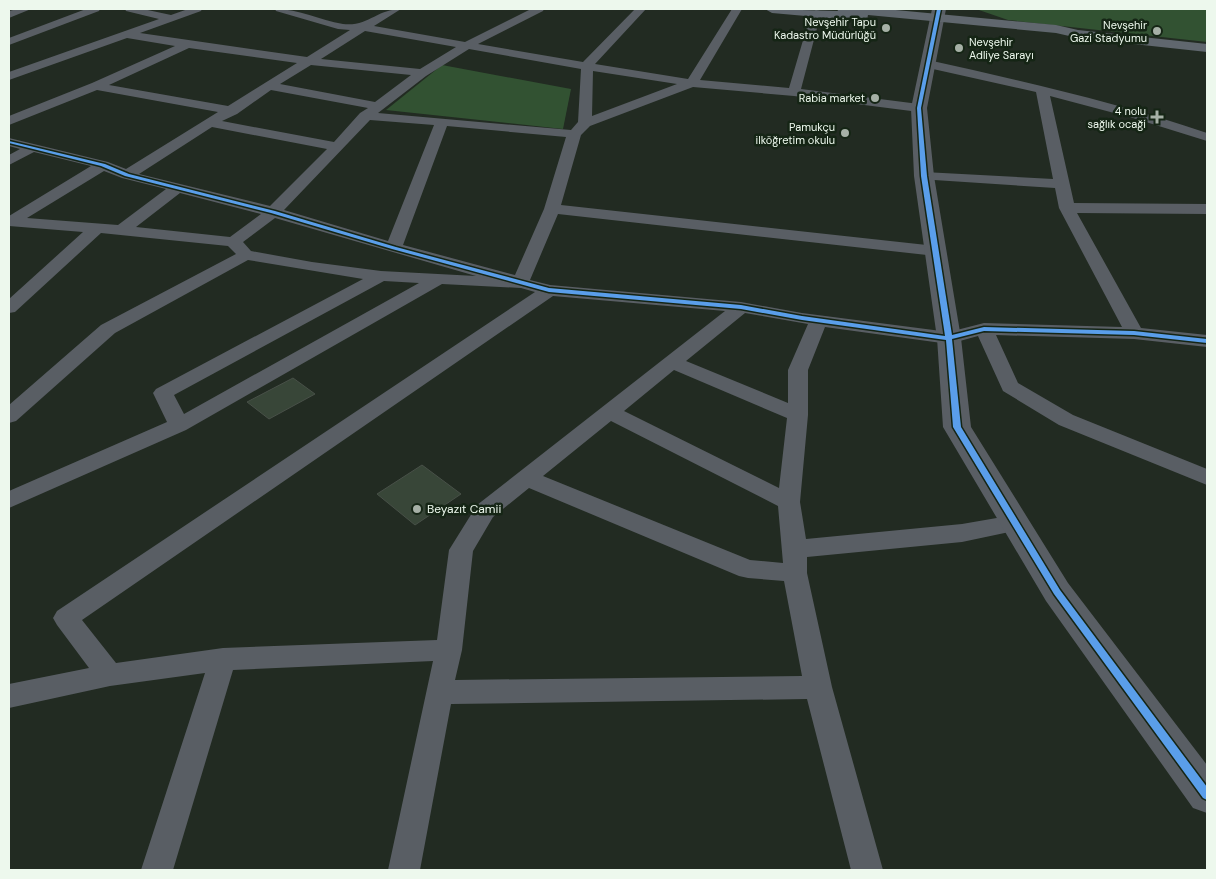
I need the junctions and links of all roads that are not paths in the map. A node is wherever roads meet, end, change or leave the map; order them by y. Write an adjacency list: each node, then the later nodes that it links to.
1 (26, 9): 14 (street)
2 (95, 9): 20 (street)
3 (130, 9): 16 (street)
4 (198, 9): 16 (street)
5 (280, 9): 12 (street)
6 (396, 9): 17 (street)
7 (539, 9): 23 (street)
8 (641, 9): 29 (street)
9 (737, 9): 32 (street)
10 (772, 9): 13 (main road)
11 (844, 9): 15 (main road)
12 (300, 11): 17 (street)
13 (816, 13): 15 (main road); 36 (street)
14 (9, 15)
15 (937, 16): 24 (main road); 27 (street)
16 (171, 18): 19 (street)
17 (363, 27): 23 (street); 26 (street)
18 (9, 31): 20 (street)
19 (126, 34): 22 (street); 28 (street)
20 (26, 35): 21 (street)
21 (9, 42)
22 (186, 45): 26 (street); 33 (street)
23 (466, 46): 29 (street); 30 (street)
24 (1207, 48)
25 (18, 62): 28 (street)
26 (308, 62): 30 (street); 34 (street)
27 (928, 64): 35 (street); 38 (street)
28 (37, 65): 31 (street)
29 (587, 65): 32 (street); 43 (street)
30 (422, 73): 37 (street)
31 (9, 76)
32 (692, 82): 36 (street); 43 (street)
33 (96, 86): 39 (street); 41 (street)
34 (268, 86): 37 (street); 39 (street)
35 (1042, 90): 46 (street); 54 (street)
36 (794, 92): 38 (street)
37 (377, 106): 40 (street)
38 (919, 108): 53 (street)
39 (232, 111): 44 (street)
40 (365, 116): 42 (street); 48 (street)
41 (9, 122)
42 (442, 122): 45 (street); 64 (street)
43 (585, 122): 45 (street)
44 (211, 123): 48 (street); 52 (street)
45 (574, 134): 57 (street)
46 (1207, 137)
47 (9, 142): 49 (street)
48 (337, 147): 59 (street)
49 (31, 148): 50 (street); 51 (street)
50 (9, 161)
51 (103, 165): 52 (street); 60 (street)
52 (127, 175): 55 (street)
53 (924, 176): 54 (street); 65 (street)
54 (1062, 184): 56 (street)
55 (177, 188): 59 (street); 62 (street)
56 (1067, 208): 58 (street); 75 (street)
57 (552, 209): 65 (street); 69 (street)
58 (1207, 209)
59 (273, 212): 63 (street); 64 (street)
60 (10, 221): 61 (street)
61 (97, 228): 62 (street); 72 (street)
62 (122, 230): 63 (street)
63 (233, 242): 66 (street)
64 (394, 248): 69 (street)
65 (936, 251): 76 (street)
66 (246, 255): 67 (street); 81 (street)
67 (381, 276): 68 (street); 82 (street)
68 (439, 279): 69 (street); 82 (street)
69 (520, 282): 70 (street)
70 (548, 290): 71 (street); 91 (street)
71 (741, 307): 73 (street); 78 (street)
72 (9, 308)
73 (819, 320): 76 (street); 80 (street)
74 (984, 329): 75 (street); 76 (street); 83 (street)
75 (1134, 333): 77 (street)
76 (949, 338): 87 (street)
77 (1207, 341)
78 (672, 362): 79 (street); 80 (street)
79 (609, 412): 84 (street); 86 (street)
80 (798, 415): 86 (street)
81 (9, 416)
82 (179, 425): 85 (street)
83 (1207, 477)
84 (526, 478): 88 (street); 89 (street)
85 (9, 500)
86 (789, 502): 88 (street)
87 (1014, 523): 88 (street); 95 (street)
88 (795, 561): 92 (street)
89 (449, 650): 90 (street); 93 (street)
90 (223, 659): 91 (street); 96 (street)
91 (110, 675): 94 (street)
92 (818, 687): 93 (street); 98 (street)
93 (439, 692): 97 (street)
94 (9, 696)
95 (1207, 795)
96 (157, 870)
97 (404, 870)
98 (866, 870)

